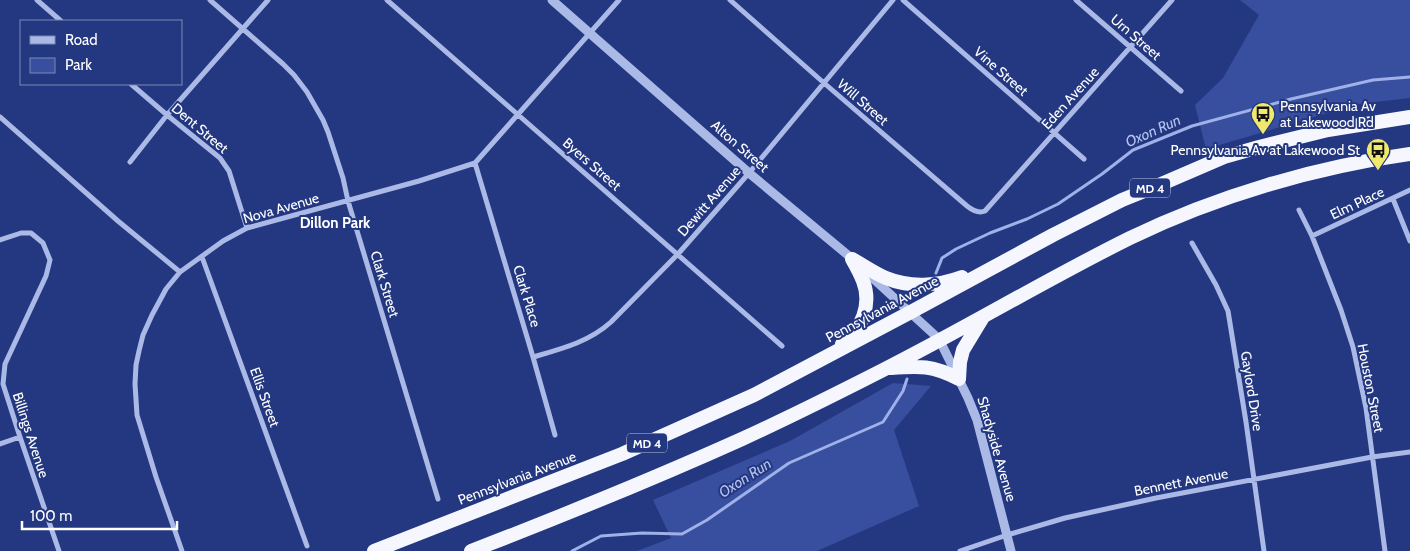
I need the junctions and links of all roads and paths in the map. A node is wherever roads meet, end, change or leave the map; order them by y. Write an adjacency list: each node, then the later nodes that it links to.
1 (37, 0): 12 (street)
2 (210, 0): 13 (street, Clark Street)
3 (268, 0): 13 (street)
4 (387, 0): 19 (street, Byers Street)
5 (552, 0): 14 (street, Alton Street)
6 (619, 0): 14 (street)
7 (730, 0): 16 (street, Will Street)
8 (893, 0): 16 (street, Dewitt Avenue)
9 (903, 0): 23 (street, Vine Street)
10 (1076, 0): 15 (street, Urn Street)
11 (1172, 0): 15 (street, Eden Avenue)
12 (60, 20)
13 (243, 28): 20 (street); 31 (street, Clark Street)
14 (590, 33): 19 (street); 28 (street, Alton Street)
15 (1130, 47): 18 (street, Urn Street); 23 (street, Eden Avenue)
16 (824, 83): 28 (street, Dewitt Avenue); 33 (street, Will Street)
17 (132, 85): 20 (street, Dent Street)
18 (1181, 91)
19 (518, 115): 27 (street); 40 (street, Byers Street)
20 (167, 116): 26 (street); 34 (street, Dent Street)
21 (0, 117): 43 (street)
22 (1410, 117): 35 (highway, Pennsylvania Avenue / MD 4)
23 (1054, 132): 25 (street, Vine Street); 33 (street, Eden Avenue)
24 (1410, 154): 45 (highway, MD 4)
25 (1084, 159)
26 (130, 162)
27 (475, 163): 31 (street, Nova Avenue); 48 (street, Clark Place)
28 (749, 173): 40 (street, Dewitt Avenue); 42 (street, Alton Street)
29 (1410, 190): 30 (street, Elm Place)
30 (1392, 199): 36 (street, Elm Place); 38 (street)
31 (348, 201): 34 (street, Nova Avenue); 58 (street, Clark Street)
32 (1299, 210): 36 (street, Houston Street)
33 (985, 211)
34 (247, 228): 41 (street, Nova Avenue)
35 (1053, 235): 42 (highway); 44 (highway, Pennsylvania Avenue / MD 4)
36 (1312, 236): 56 (street, Houston Street)
37 (0, 240): 53 (street, Billings Avenue)
38 (1410, 241)
39 (1192, 243): 57 (street, Gaylord Drive)
40 (678, 254): 47 (street, Byers Street); 48 (street, Dewitt Avenue)
41 (202, 257): 43 (street, Nova Avenue); 60 (street, Ellis Street)
42 (852, 259): 44 (street, Alton Street); 49 (highway)
43 (180, 272): 62 (street, Nova Avenue)
44 (910, 313): 46 (street, Shadyside Avenue); 49 (highway, Pennsylvania Avenue / MD 4)
45 (984, 317): 46 (highway, MD 4); 51 (highway)
46 (939, 339): 50 (highway, MD 4); 51 (street, Shadyside Avenue)
47 (782, 346)
48 (533, 357): 52 (street, Clark Place)
49 (816, 363): 63 (highway, Pennsylvania Avenue / MD 4)
50 (887, 368): 51 (highway); 64 (highway, MD 4)
51 (959, 379): 59 (street, Shadyside Avenue)
52 (555, 435)
53 (20, 437): 54 (street); 61 (street, Billings Avenue)
54 (0, 444)
55 (1410, 452): 56 (street, Bennett Avenue)
56 (1372, 457): 57 (street, Bennett Avenue); 68 (street, Houston Street)
57 (1254, 479): 59 (street, Bennett Avenue); 67 (street, Gaylord Drive)
58 (438, 500)
59 (1006, 535): 65 (street, Bennett Avenue); 66 (street, Shadyside Avenue)
60 (307, 546)
61 (60, 551)
62 (182, 551)
63 (374, 551)
64 (471, 551)
65 (960, 551)
66 (1011, 551)
67 (1264, 551)
68 (1385, 551)

